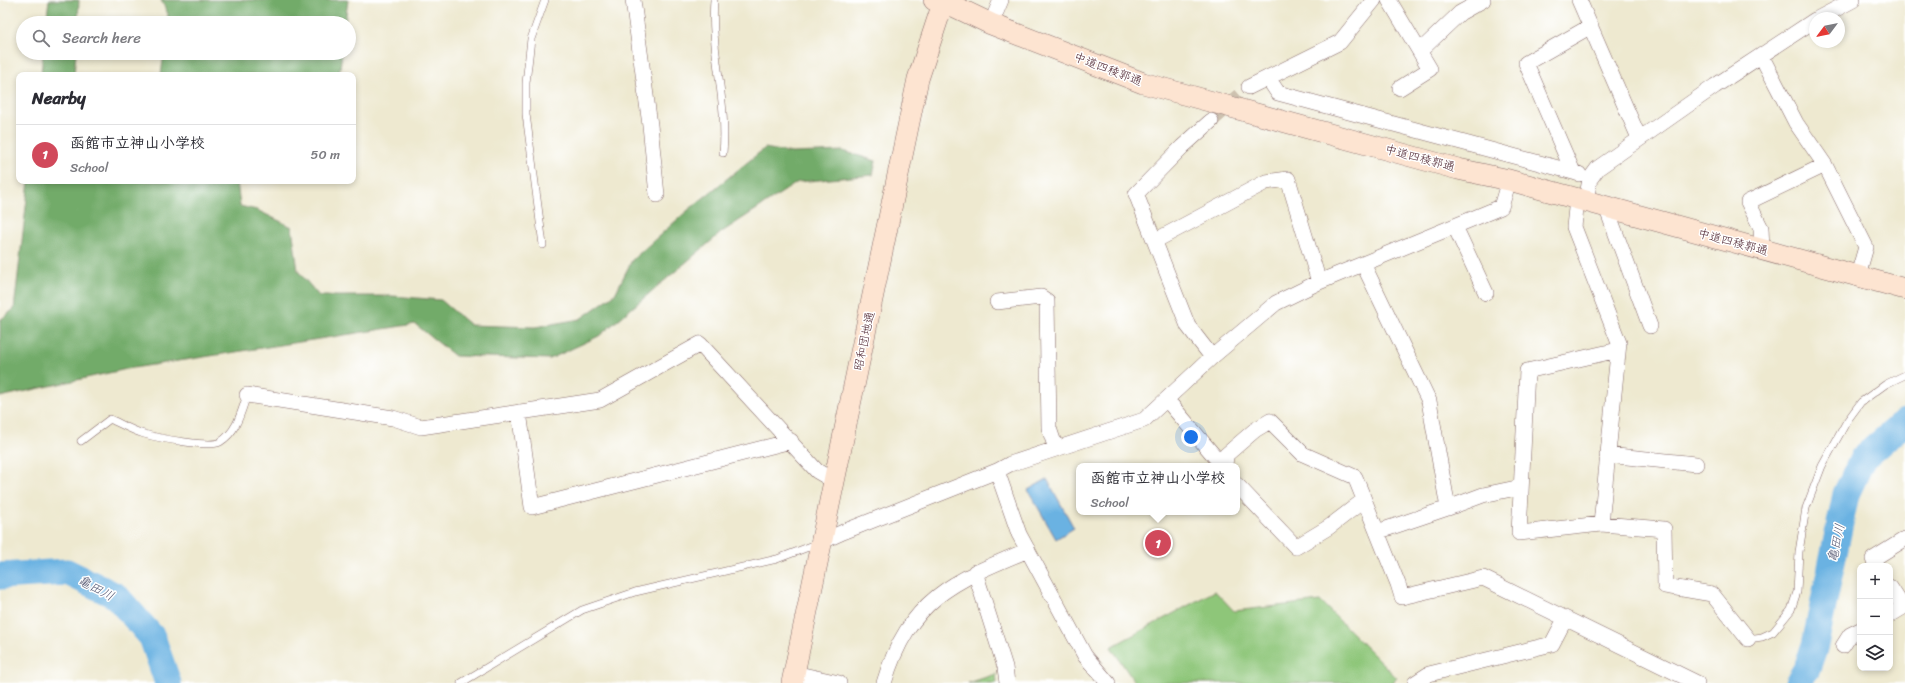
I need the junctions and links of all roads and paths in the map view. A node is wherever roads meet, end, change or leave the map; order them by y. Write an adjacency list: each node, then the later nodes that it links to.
1 (545, 0): 32 (lane)
2 (633, 0): 27 (street)
3 (714, 0): 22 (lane)
4 (940, 0): 12 (street, 中道四稜郭通); 55 (street, 昭和団地通)
5 (1001, 0): 12 (street)
6 (1374, 0): 17 (street)
7 (1389, 0): 15 (street)
8 (1483, 0): 15 (street)
9 (1579, 0): 14 (street)
10 (1853, 0): 11 (street)
11 (1830, 12)
12 (991, 24): 25 (street, 中道四稜郭通)
13 (1809, 24): 21 (street)
14 (1591, 26): 21 (street); 24 (street)
15 (1420, 51): 19 (street)
16 (1765, 63): 23 (street)
17 (1268, 78): 18 (street); 24 (street)
18 (1249, 87)
19 (1400, 88)
20 (1211, 121): 42 (street)
21 (1639, 138): 26 (street)
22 (723, 153)
23 (1825, 165): 33 (street); 35 (street)
24 (1573, 172): 26 (street)
25 (1509, 180): 28 (street, 中道四稜郭通); 36 (street)
26 (1590, 180): 28 (street)
27 (657, 195)
28 (1581, 200): 29 (street, 中道四稜郭通); 41 (street)
29 (1606, 207): 33 (street, 中道四稜郭通); 40 (street)
30 (1458, 233): 38 (street)
31 (1162, 237): 36 (street)
32 (543, 245)
33 (1762, 250): 35 (street, 中道四稜郭通)
34 (1367, 272): 59 (street)
35 (1858, 275): 37 (street, 中道四稜郭通)
36 (1319, 282): 42 (street)
37 (1905, 289)
38 (1486, 293)
39 (997, 302): 49 (street)
40 (1650, 326)
41 (1618, 350): 50 (street); 57 (street)
42 (1212, 357): 49 (street)
43 (1905, 375): 72 (lane)
44 (247, 395): 46 (street); 47 (lane)
45 (1172, 406): 51 (street)
46 (519, 412): 48 (street); 48 (street)
47 (81, 441)
48 (791, 441): 55 (street)
49 (1056, 449): 54 (street)
50 (1607, 455): 53 (street); 60 (street)
51 (1222, 463)
52 (1225, 463): 58 (street)
53 (1696, 464)
54 (997, 471): 63 (street); 64 (street)
55 (834, 481): 63 (street, 昭和団地通)
56 (1240, 487): 58 (street)
57 (1521, 487): 59 (street); 60 (street)
58 (1364, 500): 61 (street)
59 (1448, 508): 61 (street)
60 (1601, 524): 72 (street)
61 (1377, 532): 70 (street)
62 (1905, 539): 65 (street)
63 (821, 542): 75 (street, 昭和団地通); 76 (lane)
64 (1028, 550): 66 (street); 80 (street)
65 (1875, 563)
66 (975, 572): 78 (street); 79 (street)
67 (1893, 591): 68 (street)
68 (1904, 606): 69 (street)
69 (1893, 613)
70 (1565, 618): 74 (street); 81 (street)
71 (1857, 632): 73 (street)
72 (1748, 639)
73 (1843, 646)
74 (1671, 677): 82 (street)
75 (793, 678): 77 (street)
76 (461, 683)
77 (839, 683)
78 (884, 683)
79 (1007, 683)
80 (1108, 683)
81 (1415, 683)
82 (1696, 683)

